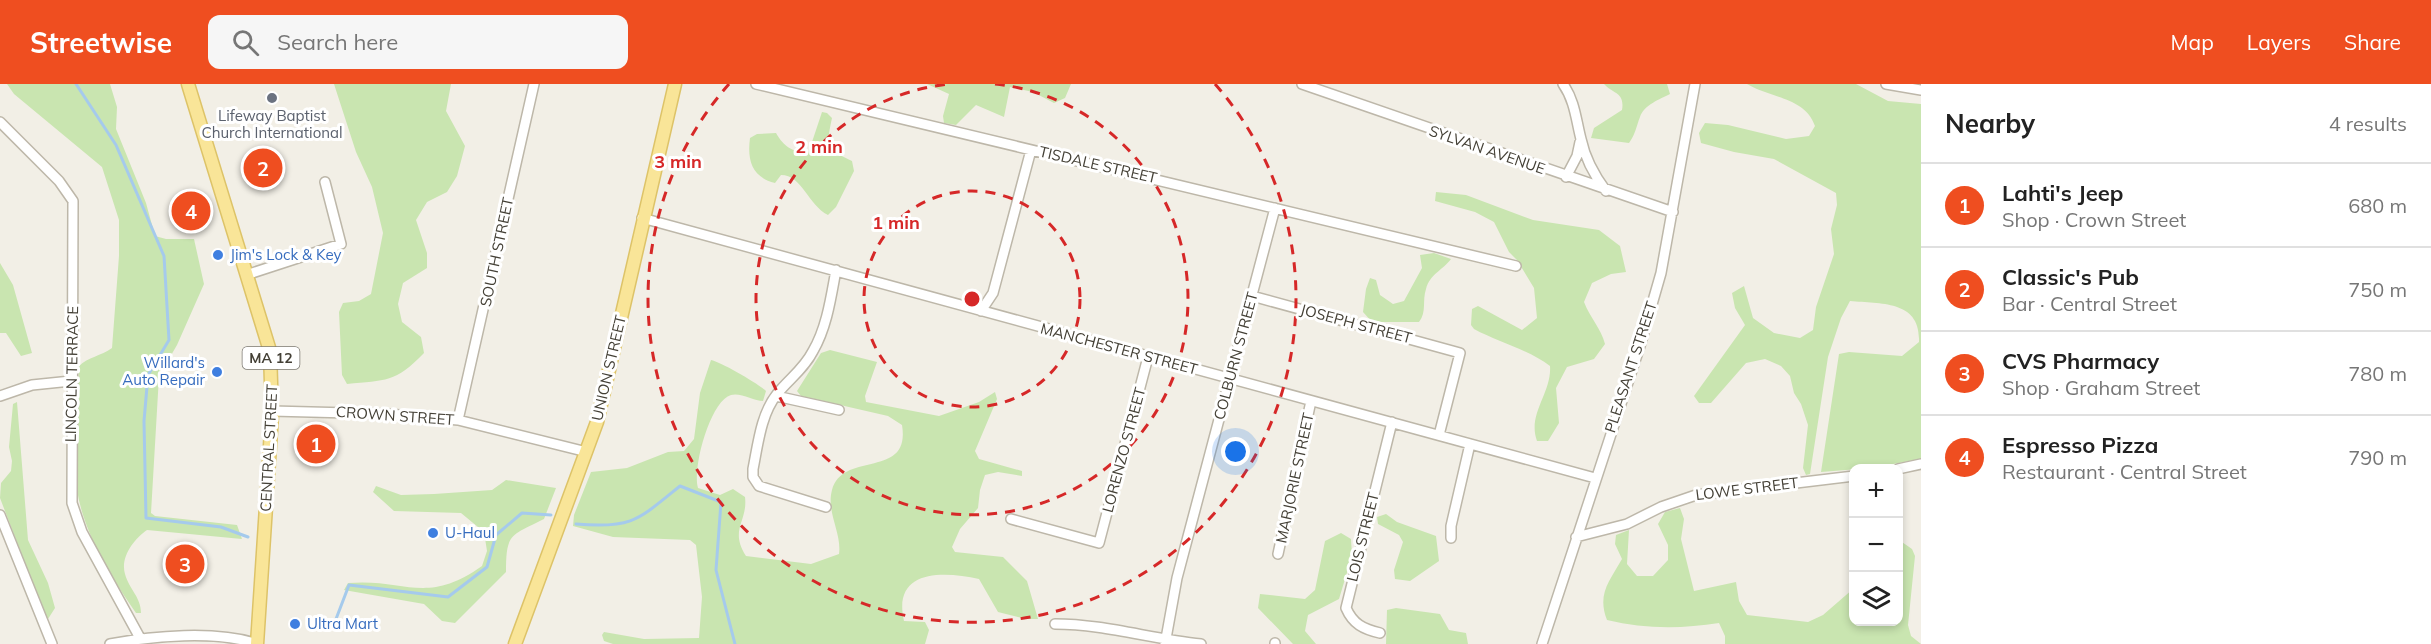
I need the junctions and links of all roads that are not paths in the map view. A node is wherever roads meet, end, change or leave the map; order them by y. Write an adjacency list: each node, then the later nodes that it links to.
1 (188, 84): 21 (main road, CENTRAL STREET / MA 12)
2 (534, 84): 32 (street, SOUTH STREET)
3 (675, 84): 18 (main road, UNION STREET)
4 (756, 84): 12 (street, TISDALE STREET)
5 (1302, 84): 13 (street, SYLVAN AVENUE)
6 (1563, 84): 11 (street)
7 (1695, 84): 17 (street, PLEASANT STREET)
8 (1886, 84): 9 (street)
9 (1921, 90)
10 (0, 122): 26 (street, LINCOLN TERRACE)
11 (1581, 140): 13 (street); 15 (street)
12 (1031, 150): 16 (street, TISDALE STREET); 23 (street)
13 (1566, 177): 15 (street, SYLVAN AVENUE)
14 (325, 182): 21 (street)
15 (1606, 190): 17 (street, SYLVAN AVENUE)
16 (1275, 208): 19 (street, TISDALE STREET); 22 (street, COLBURN STREET)
17 (1673, 212): 40 (street, PLEASANT STREET)
18 (642, 218): 20 (street, MANCHESTER STREET); 36 (main road, UNION STREET)
19 (1516, 266)
20 (836, 270): 23 (street, MANCHESTER STREET); 28 (street)
21 (246, 275): 31 (main road, CENTRAL STREET / MA 12)
22 (1252, 296): 25 (street, COLBURN STREET); 34 (street, JOSEPH STREET)
23 (981, 311): 24 (street, MANCHESTER STREET)
24 (1148, 357): 25 (street, MANCHESTER STREET); 43 (street, LORENZO STREET)
25 (1231, 378): 29 (street, MANCHESTER STREET); 50 (street, COLBURN STREET)
26 (71, 381): 27 (street); 49 (street, LINCOLN TERRACE)
27 (0, 396)
28 (776, 396): 30 (street); 41 (street)
29 (1311, 401): 33 (street, MANCHESTER STREET); 46 (street, MARJORIE STREET)
30 (839, 410)
31 (272, 411): 32 (street, CROWN STREET); 53 (main road, CENTRAL STREET / MA 12)
32 (458, 420): 36 (street, CROWN STREET)
33 (1392, 422): 34 (street, MANCHESTER STREET); 48 (street, LOIS STREET)
34 (1439, 435): 35 (street, MANCHESTER STREET)
35 (1470, 444): 40 (street, MANCHESTER STREET); 45 (street)
36 (587, 452): 54 (main road, UNION STREET)
37 (1921, 464): 38 (street)
38 (1903, 468)
39 (1849, 477): 44 (street, LOWE STREET)
40 (1595, 478): 44 (street, PLEASANT STREET)
41 (825, 507)
42 (0, 515): 51 (street)
43 (1011, 519)
44 (1576, 537): 56 (street, PLEASANT STREET)
45 (1451, 538)
46 (1278, 554)
47 (1055, 624): 50 (street)
48 (1380, 633)
49 (140, 638): 52 (street); 53 (street)
50 (1165, 642): 55 (street)
51 (52, 644)
52 (110, 644)
53 (257, 644)
54 (515, 644)
55 (1201, 644)
56 (1542, 644)

